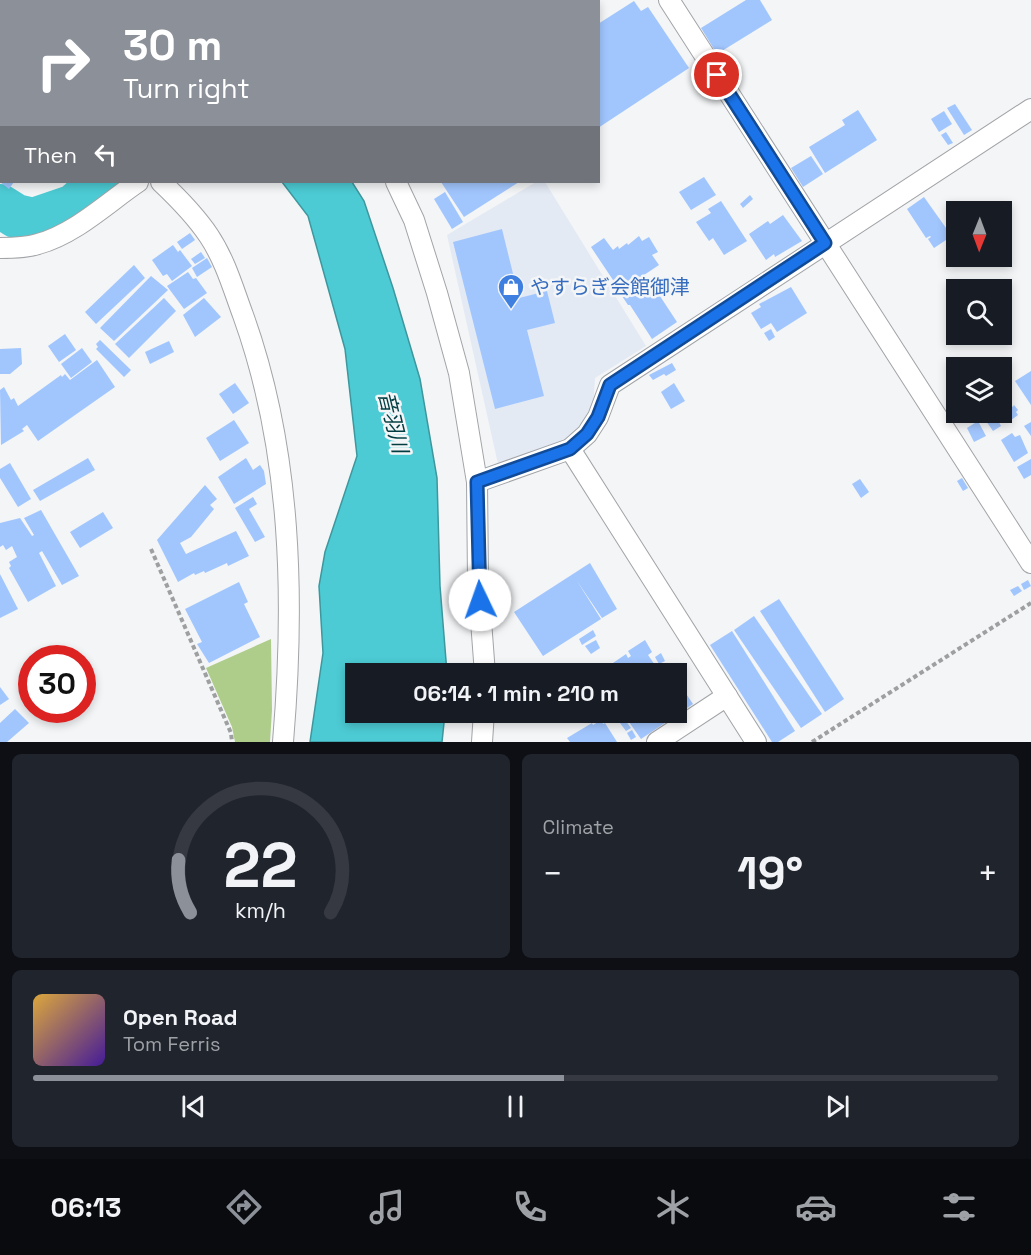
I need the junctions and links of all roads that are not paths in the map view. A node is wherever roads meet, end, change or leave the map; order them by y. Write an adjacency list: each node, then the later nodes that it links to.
1 (669, 0): 6 (street)
2 (1031, 109): 6 (street)
3 (137, 183): 7 (street)
4 (162, 183): 14 (street)
5 (396, 183): 9 (street)
6 (825, 243): 8 (street); 10 (street)
7 (0, 248)
8 (570, 449): 9 (street); 12 (street)
9 (477, 482): 11 (street)
10 (1031, 563)
11 (484, 663)
12 (727, 696): 16 (street); 17 (street)
13 (483, 723): 15 (street)
14 (283, 742)
15 (482, 742)
16 (657, 742)
17 (756, 742)

